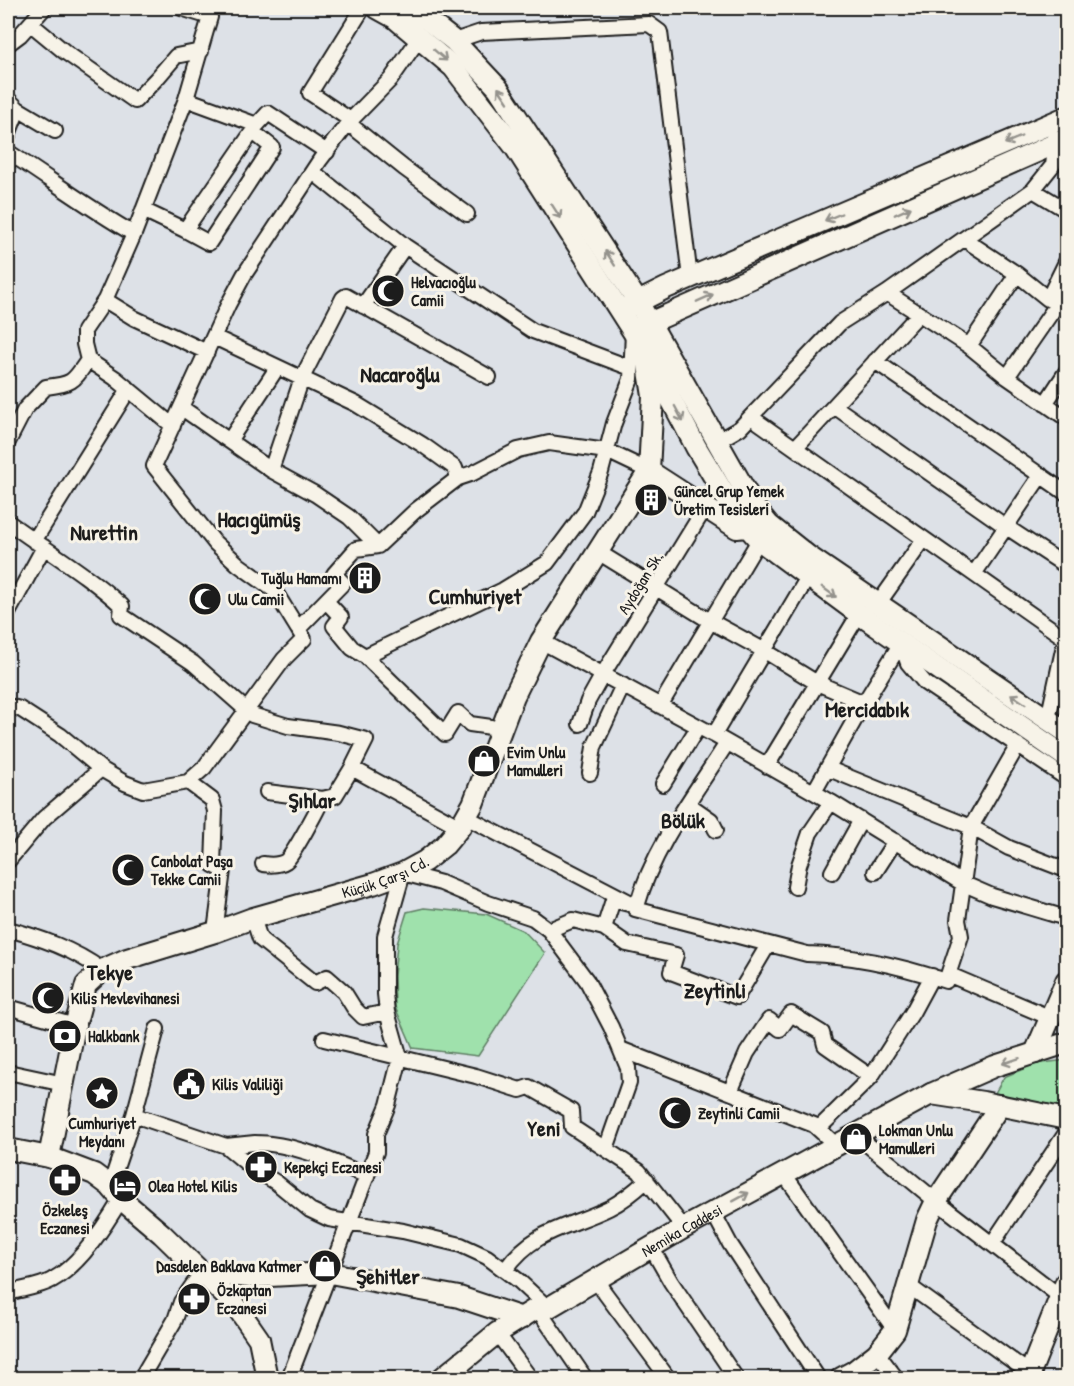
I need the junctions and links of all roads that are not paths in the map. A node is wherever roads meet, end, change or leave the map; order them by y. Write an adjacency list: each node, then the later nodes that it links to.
1 (44, 8): 7 (street)
2 (181, 8): 11 (street)
3 (363, 8): 15 (street)
4 (377, 8): 6 (main road)
5 (412, 8): 9 (main road)
6 (396, 13): 8 (main road)
7 (31, 24): 10 (street); 11 (street)
8 (420, 37): 15 (street); 42 (main road, one-way to 42)
9 (454, 41): 33 (street); 34 (main road, one-way to 9)
10 (8, 44)
11 (201, 51): 12 (street)
12 (186, 99): 16 (street); 24 (street)
13 (13, 104): 17 (street); 18 (street)
14 (1066, 117): 19 (main road)
15 (348, 123): 21 (street); 26 (street)
16 (255, 129): 21 (street); 27 (street); 27 (street)
17 (55, 131)
18 (8, 135)
19 (1057, 136): 23 (street); 33 (main road, one-way to 33); 41 (main road, one-way to 19)
20 (8, 152): 28 (street)
21 (327, 152): 22 (street)
22 (314, 172): 30 (street); 45 (street)
23 (1033, 190): 25 (street); 29 (street)
24 (143, 210): 27 (street); 28 (street)
25 (1066, 210)
26 (467, 214)
27 (185, 230)
28 (134, 234): 37 (street)
29 (964, 239): 32 (street); 36 (street)
30 (405, 246): 40 (street); 52 (street)
31 (1066, 262): 39 (street)
32 (1017, 274): 39 (street); 46 (street)
33 (690, 278): 35 (main road)
34 (625, 282): 35 (main road); 38 (main road)
35 (666, 288): 38 (main road)
36 (887, 293): 43 (street); 61 (street)
37 (105, 300): 48 (street); 49 (street)
38 (638, 302): 42 (main road); 44 (main road)
39 (1057, 303): 55 (street)
40 (363, 306): 54 (street); 56 (street)
41 (682, 308): 44 (main road); 47 (main road)
42 (620, 311): 44 (main road)
43 (919, 314): 46 (street); 50 (street)
44 (641, 327): 47 (main road); 52 (street)
45 (214, 337): 48 (street); 51 (street)
46 (969, 346): 55 (street)
47 (655, 350): 67 (main road); 71 (main road); 78 (main road, one-way to 78)
48 (207, 352): 60 (street)
49 (88, 360): 57 (street); 63 (street)
50 (875, 361): 59 (street); 72 (street)
51 (277, 368): 56 (street); 65 (street)
52 (631, 368): 69 (street)
53 (1066, 372): 58 (street)
54 (489, 377)
55 (1007, 377): 58 (street)
56 (302, 378): 70 (street); 73 (street)
57 (129, 389): 64 (street); 80 (street)
58 (1045, 404): 62 (street)
59 (834, 406): 68 (street); 77 (street)
60 (182, 408): 64 (street); 65 (street)
61 (750, 417): 67 (street); 68 (street)
62 (1066, 418)
63 (13, 420): 66 (street)
64 (173, 426): 92 (street)
65 (229, 441): 70 (street)
66 (8, 442)
67 (716, 442): 88 (main road)
68 (795, 448): 79 (street)
69 (607, 451): 71 (street); 73 (street); 97 (street)
70 (271, 470): 81 (street)
71 (649, 471): 75 (main road); 82 (main road, Küçük Çarşı Cd.)
72 (1041, 475): 74 (street); 77 (street)
73 (458, 478): 81 (street)
74 (1066, 493)
75 (705, 508): 78 (main road); 86 (street, Aydoğan Sk.)
76 (8, 522): 80 (street)
77 (1005, 526): 83 (street); 84 (street)
78 (753, 534): 85 (main road); 91 (street)
79 (924, 539): 84 (street); 88 (street)
80 (39, 544): 89 (street); 104 (street)
81 (378, 546): 87 (street)
82 (598, 552): 86 (street); 94 (main road, Küçük Çarşı Cd.)
83 (1066, 566)
84 (974, 574): 93 (street)
85 (808, 577): 90 (main road, one-way to 90); 96 (street)
86 (657, 589): 91 (street); 98 (street, Aydoğan Sk.)
87 (326, 601): 92 (street); 97 (street)
88 (878, 604): 105 (main road, one-way to 88)
89 (8, 613)
90 (859, 614): 95 (main road); 99 (street)
91 (710, 621): 96 (street); 103 (street)
92 (298, 629): 104 (street)
93 (1066, 638): 105 (street)
94 (541, 641): 98 (street); 110 (main road, Küçük Çarşı Cd.)
95 (901, 644): 101 (street); 112 (street); 113 (main road)
96 (765, 651): 99 (street); 109 (street)
97 (365, 656): 110 (street)
98 (603, 674): 100 (street); 106 (street, Aydoğan Sk.)
99 (817, 683): 101 (street); 114 (street)
100 (623, 685): 103 (street); 118 (street)
101 (864, 703): 117 (street)
102 (8, 706): 116 (street)
103 (660, 706): 107 (street)
104 (246, 709): 115 (street); 120 (street)
105 (1048, 719): 108 (main road)
106 (580, 724)
107 (698, 727): 109 (street); 121 (street)
108 (1066, 732)
109 (714, 735): 111 (street)
110 (497, 736): 128 (main road, Küçük Çarşı Cd.)
111 (727, 742): 114 (street); 126 (street)
112 (1018, 745): 119 (street); 129 (street)
113 (1066, 757)
114 (767, 766): 123 (street)
115 (352, 768): 124 (street); 128 (street)
116 (101, 769): 120 (street); 132 (street)
117 (829, 769): 123 (street); 129 (street)
118 (590, 773)
119 (1066, 778)
120 (188, 782): 146 (street)
121 (663, 784)
122 (267, 792): 124 (street)
123 (814, 792): 125 (street)
124 (322, 799): 133 (street)
125 (831, 802): 127 (street); 139 (street)
126 (688, 804): 130 (street); 140 (street)
127 (861, 820): 131 (street); 135 (street)
128 (463, 822): 137 (main road, Küçük Çarşı Cd.); 140 (street)
129 (971, 827): 134 (street); 138 (street)
130 (716, 830)
131 (895, 841): 136 (street); 138 (street)
132 (8, 861)
133 (263, 864)
134 (1066, 870)
135 (832, 872)
136 (875, 872)
137 (403, 873): 141 (main road, Küçük Çarşı Cd.); 145 (street); 153 (street)
138 (962, 883): 142 (street); 149 (street)
139 (795, 887)
140 (637, 906): 143 (street); 147 (street)
141 (253, 918): 146 (main road, Küçük Çarşı Cd.); 153 (street)
142 (1066, 918)
143 (604, 928): 145 (street); 147 (street)
144 (8, 929): 148 (street)
145 (549, 930): 159 (street)
146 (215, 932): 148 (main road, Küçük Çarşı Cd.)
147 (768, 945): 150 (street)
148 (102, 969): 155 (main road)
149 (950, 975): 150 (street); 154 (street)
150 (932, 976): 163 (street)
151 (1066, 981): 154 (main road)
152 (8, 1007): 155 (street)
153 (387, 1012): 161 (street)
154 (1051, 1018): 160 (main road)
155 (75, 1026): 164 (main road)
156 (157, 1029): 168 (street)
157 (324, 1039): 161 (street)
158 (1066, 1043): 160 (main road, Nemika Caddesi)
159 (620, 1049): 165 (street); 176 (street)
160 (1035, 1053): 166 (main road, Nemika Caddesi, one-way to 166)
161 (400, 1058): 176 (street); 179 (street)
162 (8, 1072): 164 (street)
163 (871, 1077): 165 (street); 170 (street)
164 (64, 1084): 177 (main road)
165 (730, 1092): 170 (street)
166 (931, 1094): 167 (main road); 172 (main road, Nemika Caddesi)
167 (1000, 1105): 169 (main road); 182 (main road)
168 (134, 1115): 173 (street); 181 (street)
169 (1066, 1119)
170 (818, 1129): 174 (street)
171 (1066, 1132): 186 (street)
172 (856, 1135): 174 (main road, Nemika Caddesi); 182 (street)
173 (226, 1146): 179 (street); 184 (street)
174 (837, 1146): 178 (main road, Nemika Caddesi)
175 (8, 1149): 177 (main road)
176 (606, 1149): 180 (street)
177 (49, 1157): 181 (main road)
178 (784, 1174): 183 (main road, Nemika Caddesi, one-way to 178); 196 (street)
179 (367, 1176): 184 (street)
180 (647, 1180): 185 (street); 188 (street)
181 (115, 1192): 189 (main road); 193 (street)
182 (936, 1201): 186 (street); 192 (main road)
183 (713, 1212): 185 (main road, Nemika Caddesi); 208 (street)
184 (350, 1224): 188 (street); 190 (street)
185 (684, 1228): 187 (main road, Nemika Caddesi)
186 (992, 1244): 194 (street)
187 (651, 1247): 191 (main road, Nemika Caddesi); 207 (street)
188 (506, 1269): 195 (street)
189 (201, 1273): 190 (main road); 200 (street); 201 (main road)
190 (330, 1273): 195 (main road); 202 (street)
191 (596, 1281): 195 (main road, Nemika Caddesi); 206 (street)
192 (909, 1286): 196 (main road); 199 (street)
193 (8, 1293)
194 (1064, 1293): 199 (main road)
195 (536, 1311): 197 (main road, Nemika Caddesi); 205 (street)
196 (895, 1330): 198 (main road)
197 (497, 1334): 203 (main road, Nemika Caddesi); 204 (street)
198 (877, 1353): 209 (main road); 210 (street)
199 (1031, 1377)
200 (141, 1378)
201 (267, 1378)
202 (289, 1378)
203 (441, 1378)
204 (530, 1378)
205 (585, 1378)
206 (668, 1378)
207 (736, 1378)
208 (818, 1378)
209 (841, 1378)
210 (896, 1378)

